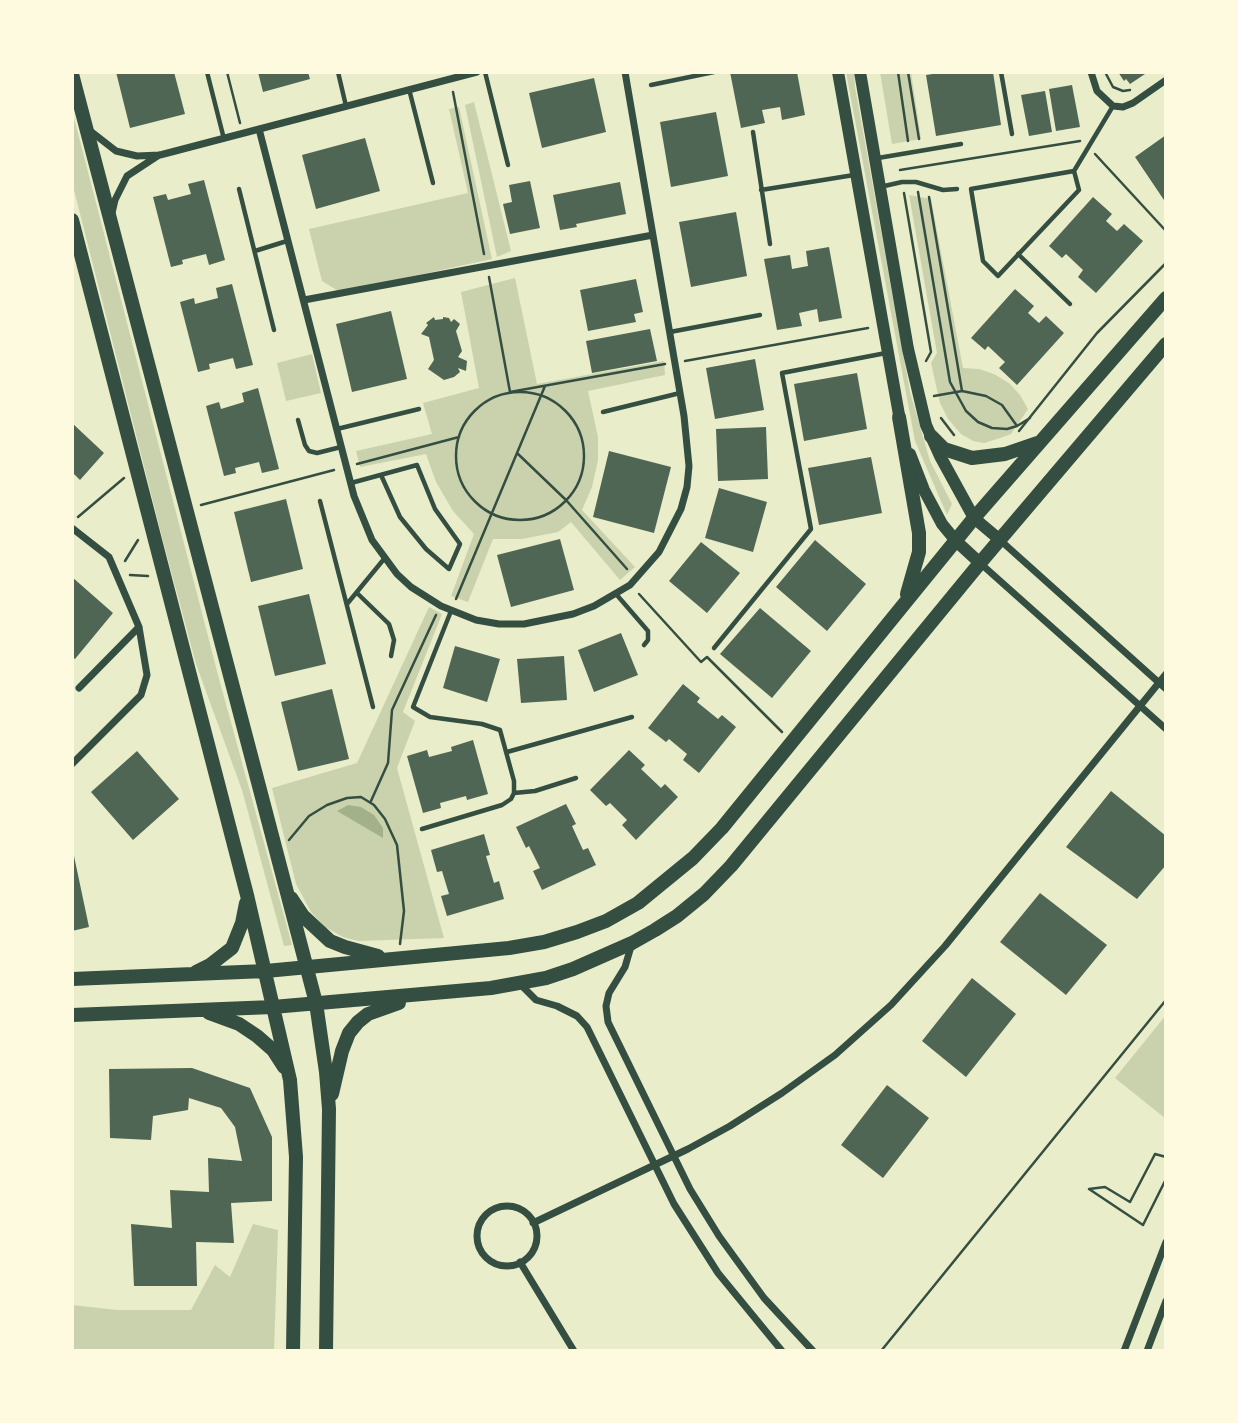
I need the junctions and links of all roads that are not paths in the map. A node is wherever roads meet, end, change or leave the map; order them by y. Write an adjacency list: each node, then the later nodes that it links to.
1 (207, 72): 22 (lane)
2 (338, 72): 16 (lane)
3 (477, 72): 12 (street)
4 (485, 72): 26 (lane)
5 (625, 72): 36 (street)
6 (714, 72): 14 (lane)
7 (838, 72): 28 (street)
8 (860, 72): 25 (street)
9 (1001, 72): 21 (lane)
10 (1091, 72): 17 (street)
11 (72, 74): 18 (main road)
12 (450, 75): 15 (street)
13 (1166, 80): 17 (street)
14 (651, 85)
15 (409, 89): 16 (street); 29 (lane)
16 (346, 106): 19 (street)
17 (1113, 106): 27 (lane)
18 (86, 127): 24 (street); 35 (main road)
19 (259, 129): 22 (street); 37 (street)
20 (752, 132): 33 (lane)
21 (1012, 134)
22 (224, 138): 24 (street)
23 (961, 144): 25 (lane)
24 (160, 155): 35 (street)
25 (874, 159): 31 (street)
26 (508, 165)
27 (1074, 172): 40 (lane); 40 (lane)
28 (857, 175): 33 (lane); 48 (street)
29 (433, 183)
30 (239, 188): 39 (lane)
31 (879, 188): 32 (lane); 55 (street)
32 (957, 189)
33 (761, 190): 38 (lane)
34 (72, 220): 89 (main road)
35 (111, 221): 88 (main road)
36 (653, 235): 42 (street); 46 (street)
37 (288, 241): 39 (lane); 42 (street)
38 (770, 244)
39 (255, 251): 45 (lane)
40 (1018, 254): 43 (lane)
41 (1166, 298): 56 (main road)
42 (304, 300): 54 (street)
43 (1070, 304)
44 (760, 315): 46 (lane)
45 (274, 330)
46 (670, 332): 49 (street)
47 (1166, 344): 63 (main road)
48 (887, 353): 52 (street); 74 (lane)
49 (681, 393): 51 (lane); 68 (street)
50 (419, 409): 54 (lane)
51 (603, 412)
52 (899, 417): 64 (street); 70 (main road)
53 (298, 420): 57 (lane)
54 (337, 429): 57 (street)
55 (931, 436): 56 (main road); 61 (street)
56 (1039, 443): 61 (main road)
57 (341, 447): 59 (street)
58 (381, 475): 58 (lane); 59 (lane)
59 (351, 483): 65 (street)
60 (320, 501): 69 (lane)
61 (974, 519): 63 (street); 64 (main road)
62 (72, 528): 72 (street)
63 (1000, 540): 66 (main road); 77 (street)
64 (957, 541): 66 (street); 70 (main road)
65 (384, 559): 67 (lane); 71 (street)
66 (980, 563): 79 (street); 90 (main road)
67 (356, 593): 69 (lane); 75 (lane)
68 (616, 594): 71 (street); 73 (lane)
69 (346, 604): 80 (lane)
70 (902, 607): 91 (main road)
71 (451, 611): 83 (lane)
72 (139, 627): 78 (street); 84 (street)
73 (644, 645)
74 (714, 648)
75 (391, 656)
76 (1166, 674): 77 (street)
77 (1163, 685): 79 (street)
78 (79, 688)
79 (1142, 705): 82 (street); 104 (street)
80 (373, 707)
81 (632, 717): 83 (lane)
82 (1166, 729)
83 (508, 752): 86 (lane)
84 (72, 764)
85 (576, 778): 86 (lane)
86 (514, 793): 87 (lane)
87 (422, 829)
88 (285, 888): 91 (main road); 92 (main road)
89 (247, 895): 93 (main road); 94 (main road)
90 (632, 943): 96 (main road); 104 (street)
91 (394, 959): 92 (main road)
92 (305, 967): 93 (main road); 98 (main road)
93 (266, 971): 94 (main road); 99 (main road)
94 (191, 974): 95 (main road)
95 (72, 979)
96 (520, 984): 97 (main road); 105 (street)
97 (423, 996): 98 (main road); 103 (main road)
98 (316, 1003): 99 (main road); 103 (main road)
99 (273, 1007): 100 (main road); 102 (main road)
100 (201, 1010): 101 (main road); 102 (main road)
101 (72, 1015)
102 (290, 1080): 110 (main road)
103 (328, 1109): 111 (main road)
104 (673, 1156): 105 (street); 114 (street)
105 (654, 1165): 106 (street); 113 (street)
106 (533, 1223): 108 (street); 108 (street)
107 (1166, 1242): 115 (street)
108 (520, 1262): 112 (street)
109 (1166, 1301): 116 (street)
110 (293, 1351)
111 (326, 1351)
112 (574, 1351)
113 (782, 1351)
114 (813, 1351)
115 (1124, 1351)
116 (1147, 1351)

